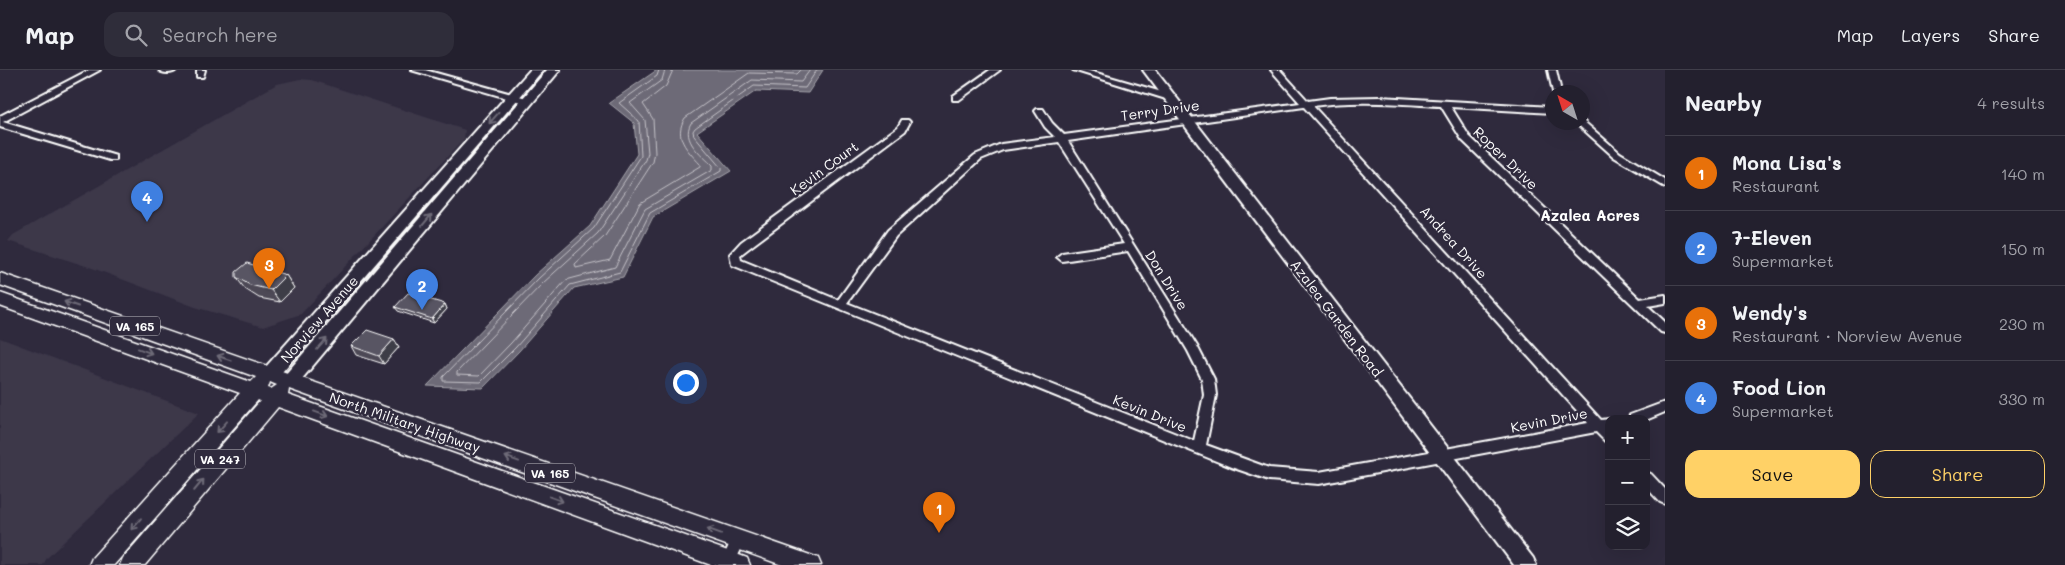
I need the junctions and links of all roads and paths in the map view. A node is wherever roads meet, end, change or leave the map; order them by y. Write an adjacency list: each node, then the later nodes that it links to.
1 (96, 70): 21 (street)
2 (163, 70): 3 (street)
3 (172, 70)
4 (415, 70): 15 (street)
5 (537, 70): 15 (main road, Norview Avenue)
6 (554, 70): 15 (main road, Norview Avenue)
7 (996, 70): 14 (street)
8 (1077, 70): 13 (street)
9 (1149, 70): 13 (main road, Azalea Garden Road)
10 (1274, 70): 17 (street, Andrea Drive)
11 (1552, 70): 12 (street)
12 (1555, 85)
13 (1169, 97): 20 (main road, Azalea Garden Road)
14 (956, 98)
15 (520, 99): 36 (main road, Norview Avenue, one-way to 36); 37 (main road, Norview Avenue, one-way to 15)
16 (1444, 103): 17 (street, Terry Drive); 18 (street, Terry Drive); 33 (street, Roper Drive)
17 (1306, 105): 20 (street, Terry Drive); 42 (street, Andrea Drive)
18 (1545, 110)
19 (1040, 111): 24 (street, Don Drive)
20 (1188, 120): 24 (street, Terry Drive); 44 (main road, Azalea Garden Road)
21 (0, 122): 25 (street)
22 (905, 122): 27 (street, Kevin Court)
23 (1588, 130): 26 (street)
24 (1061, 137): 28 (street, Don Drive); 34 (street, Terry Drive)
25 (113, 158)
26 (1665, 184)
27 (757, 235): 34 (street, Kevin Drive)
28 (1130, 247): 29 (street); 43 (street, Don Drive)
29 (1062, 257)
30 (0, 279): 36 (main road, North Military Highway / VA 165, one-way to 30)
31 (0, 299): 38 (main road, North Military Highway / VA 165, one-way to 38)
32 (1665, 299): 33 (street)
33 (1639, 303): 35 (street, Roper Drive)
34 (840, 305): 43 (street, Kevin Drive)
35 (1665, 329)
36 (270, 374): 37 (main road, North Military Highway / VA 165); 38 (main road, Norview Avenue / VA 247)
37 (290, 381): 39 (main road, Norview Avenue / VA 247); 47 (main road, North Military Highway / VA 165, one-way to 37)
38 (255, 390): 39 (main road, North Military Highway / VA 165); 49 (main road, Norview Avenue / VA 247, one-way to 49)
39 (275, 398): 48 (main road, North Military Highway / VA 165, one-way to 48); 50 (main road, Norview Avenue / VA 247, one-way to 39)
40 (1665, 407): 41 (street)
41 (1644, 415)
42 (1604, 425): 44 (street, Kevin Drive)
43 (1199, 448): 44 (street, Kevin Drive)
44 (1442, 456): 52 (main road, Azalea Garden Road)
45 (1650, 482): 46 (street)
46 (1665, 498)
47 (738, 540): 48 (street); 51 (main road, North Military Highway / VA 165)
48 (732, 564)
49 (100, 565)
50 (131, 565)
51 (810, 565)
52 (1526, 565)

